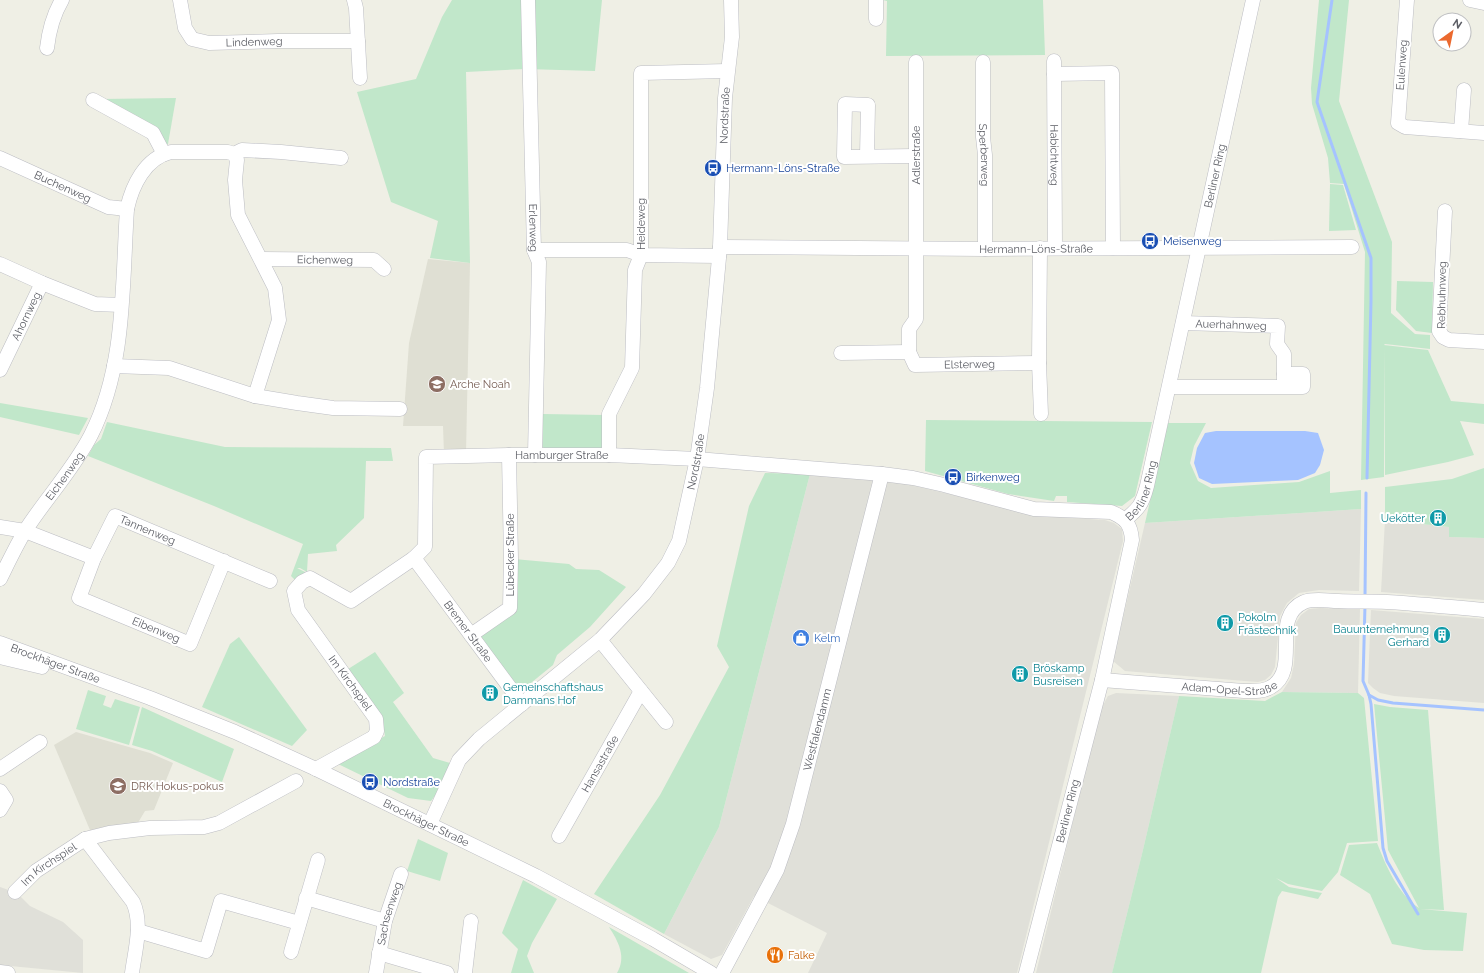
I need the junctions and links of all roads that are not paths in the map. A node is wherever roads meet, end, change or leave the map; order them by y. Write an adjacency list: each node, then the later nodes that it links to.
1 (62, 0): 13 (street)
2 (180, 0): 12 (street, Lindenweg)
3 (354, 0): 12 (street)
4 (528, 0): 37 (street, Erlenweg)
5 (731, 0): 16 (street, Nordstraße)
6 (876, 0): 11 (street)
7 (1253, 0): 36 (street, Berliner Ring)
8 (1407, 0): 20 (street, Eulenweg)
9 (1470, 0): 10 (street)
10 (1484, 3)
11 (876, 19)
12 (358, 41): 17 (street)
13 (47, 48)
14 (916, 62): 25 (street, Adlerstraße)
15 (983, 62): 32 (street, Sperberweg)
16 (727, 71): 38 (street, Nordstraße); 39 (street, Heideweg)
17 (360, 78)
18 (1464, 90): 20 (street)
19 (93, 100): 22 (street)
20 (1461, 131): 21 (street)
21 (1484, 132)
22 (164, 154): 23 (street); 28 (street, Eichenweg)
23 (234, 154): 27 (street); 40 (street)
24 (867, 156): 25 (street)
25 (915, 156): 31 (street, Adlerstraße)
26 (0, 158): 28 (street, Buchenweg)
27 (341, 158)
28 (127, 209): 44 (street, Eichenweg)
29 (1445, 211): 46 (street, Rebhuhnweg)
30 (1352, 247): 36 (street, Hermann-Löns-Straße)
31 (916, 248): 32 (street, Hermann-Löns-Straße); 38 (street, Hermann-Löns-Straße); 47 (street)
32 (985, 248): 33 (street, Hermann-Löns-Straße)
33 (1040, 248): 34 (street, Hermann-Löns-Straße); 49 (street)
34 (1055, 248): 35 (street, Hermann-Löns-Straße); 35 (street, Habichtweg)
35 (1113, 248): 36 (street, Hermann-Löns-Straße)
36 (1199, 249): 45 (street, Berliner Ring)
37 (534, 250): 39 (street, Hermann-Löns-Straße); 57 (street, Erlenweg)
38 (720, 251): 39 (street, Hermann-Löns-Straße); 59 (street, Nordstraße)
39 (641, 255): 58 (street, Heideweg)
40 (261, 259): 42 (street, Eichenweg); 53 (street)
41 (0, 264): 43 (street, Ahornweg)
42 (384, 269)
43 (42, 283): 44 (street, Ahornweg); 51 (street, Ahornweg)
44 (121, 305): 50 (street, Eichenweg)
45 (1183, 323): 52 (street, Berliner Ring); 52 (street, Auerhahnweg)
46 (1484, 342)
47 (909, 352): 48 (street); 49 (street, Elsterweg)
48 (841, 353)
49 (1039, 363): 55 (street)
50 (114, 366): 53 (street); 63 (street, Eichenweg)
51 (0, 370)
52 (1169, 387): 61 (street, Berliner Ring)
53 (255, 396): 54 (street)
54 (400, 409)
55 (1041, 414)
56 (509, 455): 57 (street, Hamburger Straße); 65 (street, Hamburger Straße); 70 (street, Lübecker Straße)
57 (536, 455): 58 (street, Hamburger Straße)
58 (609, 455): 59 (street, Hamburger Straße)
59 (697, 459): 60 (street); 71 (street, Nordstraße)
60 (882, 474): 61 (street); 105 (street, Westfalendamm)
61 (1125, 520): 74 (street, Berliner Ring)
62 (0, 527): 63 (street)
63 (25, 531): 64 (street); 67 (street, Eichenweg)
64 (94, 558): 66 (street, Tannenweg); 66 (street, Eibenweg)
65 (414, 558): 70 (street, Bremer Straße); 81 (street, Im Kirchspiel)
66 (224, 561): 68 (street, Tannenweg)
67 (0, 579)
68 (270, 581)
69 (1484, 610): 74 (street, Adam-Opel-Straße)
70 (471, 635): 77 (street, Bremer Straße)
71 (600, 640): 76 (street); 77 (street, Nordstraße)
72 (0, 643): 75 (street, Brockhäger Straße)
73 (0, 657): 75 (street, Brockhäger Straße)
74 (1102, 680): 106 (street, Berliner Ring)
75 (110, 684): 81 (street, Brockhäger Straße)
76 (641, 691): 78 (street); 86 (street, Hansastraße)
77 (522, 704): 85 (street, Nordstraße)
78 (666, 722)
79 (40, 742): 80 (street)
80 (0, 769)
81 (316, 769): 85 (street, Brockhäger Straße)
82 (296, 781): 87 (street, Im Kirchspiel)
83 (0, 791): 84 (street)
84 (0, 810)
85 (430, 824): 104 (street, Brockhäger Straße)
86 (559, 836)
87 (85, 839): 90 (street, Im Kirchspiel); 95 (street, Im Kirchspiel)
88 (318, 860): 91 (street)
89 (401, 874): 93 (street, Sachsenweg)
90 (15, 892)
91 (306, 898): 93 (street); 94 (street)
92 (471, 921): 103 (street)
93 (385, 922): 97 (street, Sachsenweg)
94 (299, 924): 95 (street); 96 (street)
95 (138, 931): 100 (street, Im Kirchspiel)
96 (291, 952)
97 (379, 953): 101 (street, Sachsenweg); 102 (street, Sachsenweg)
98 (0, 972): 99 (street)
99 (8, 973)
100 (132, 973)
101 (376, 973)
102 (447, 973)
103 (465, 973)
104 (711, 973)
105 (722, 973)
106 (1026, 973)

